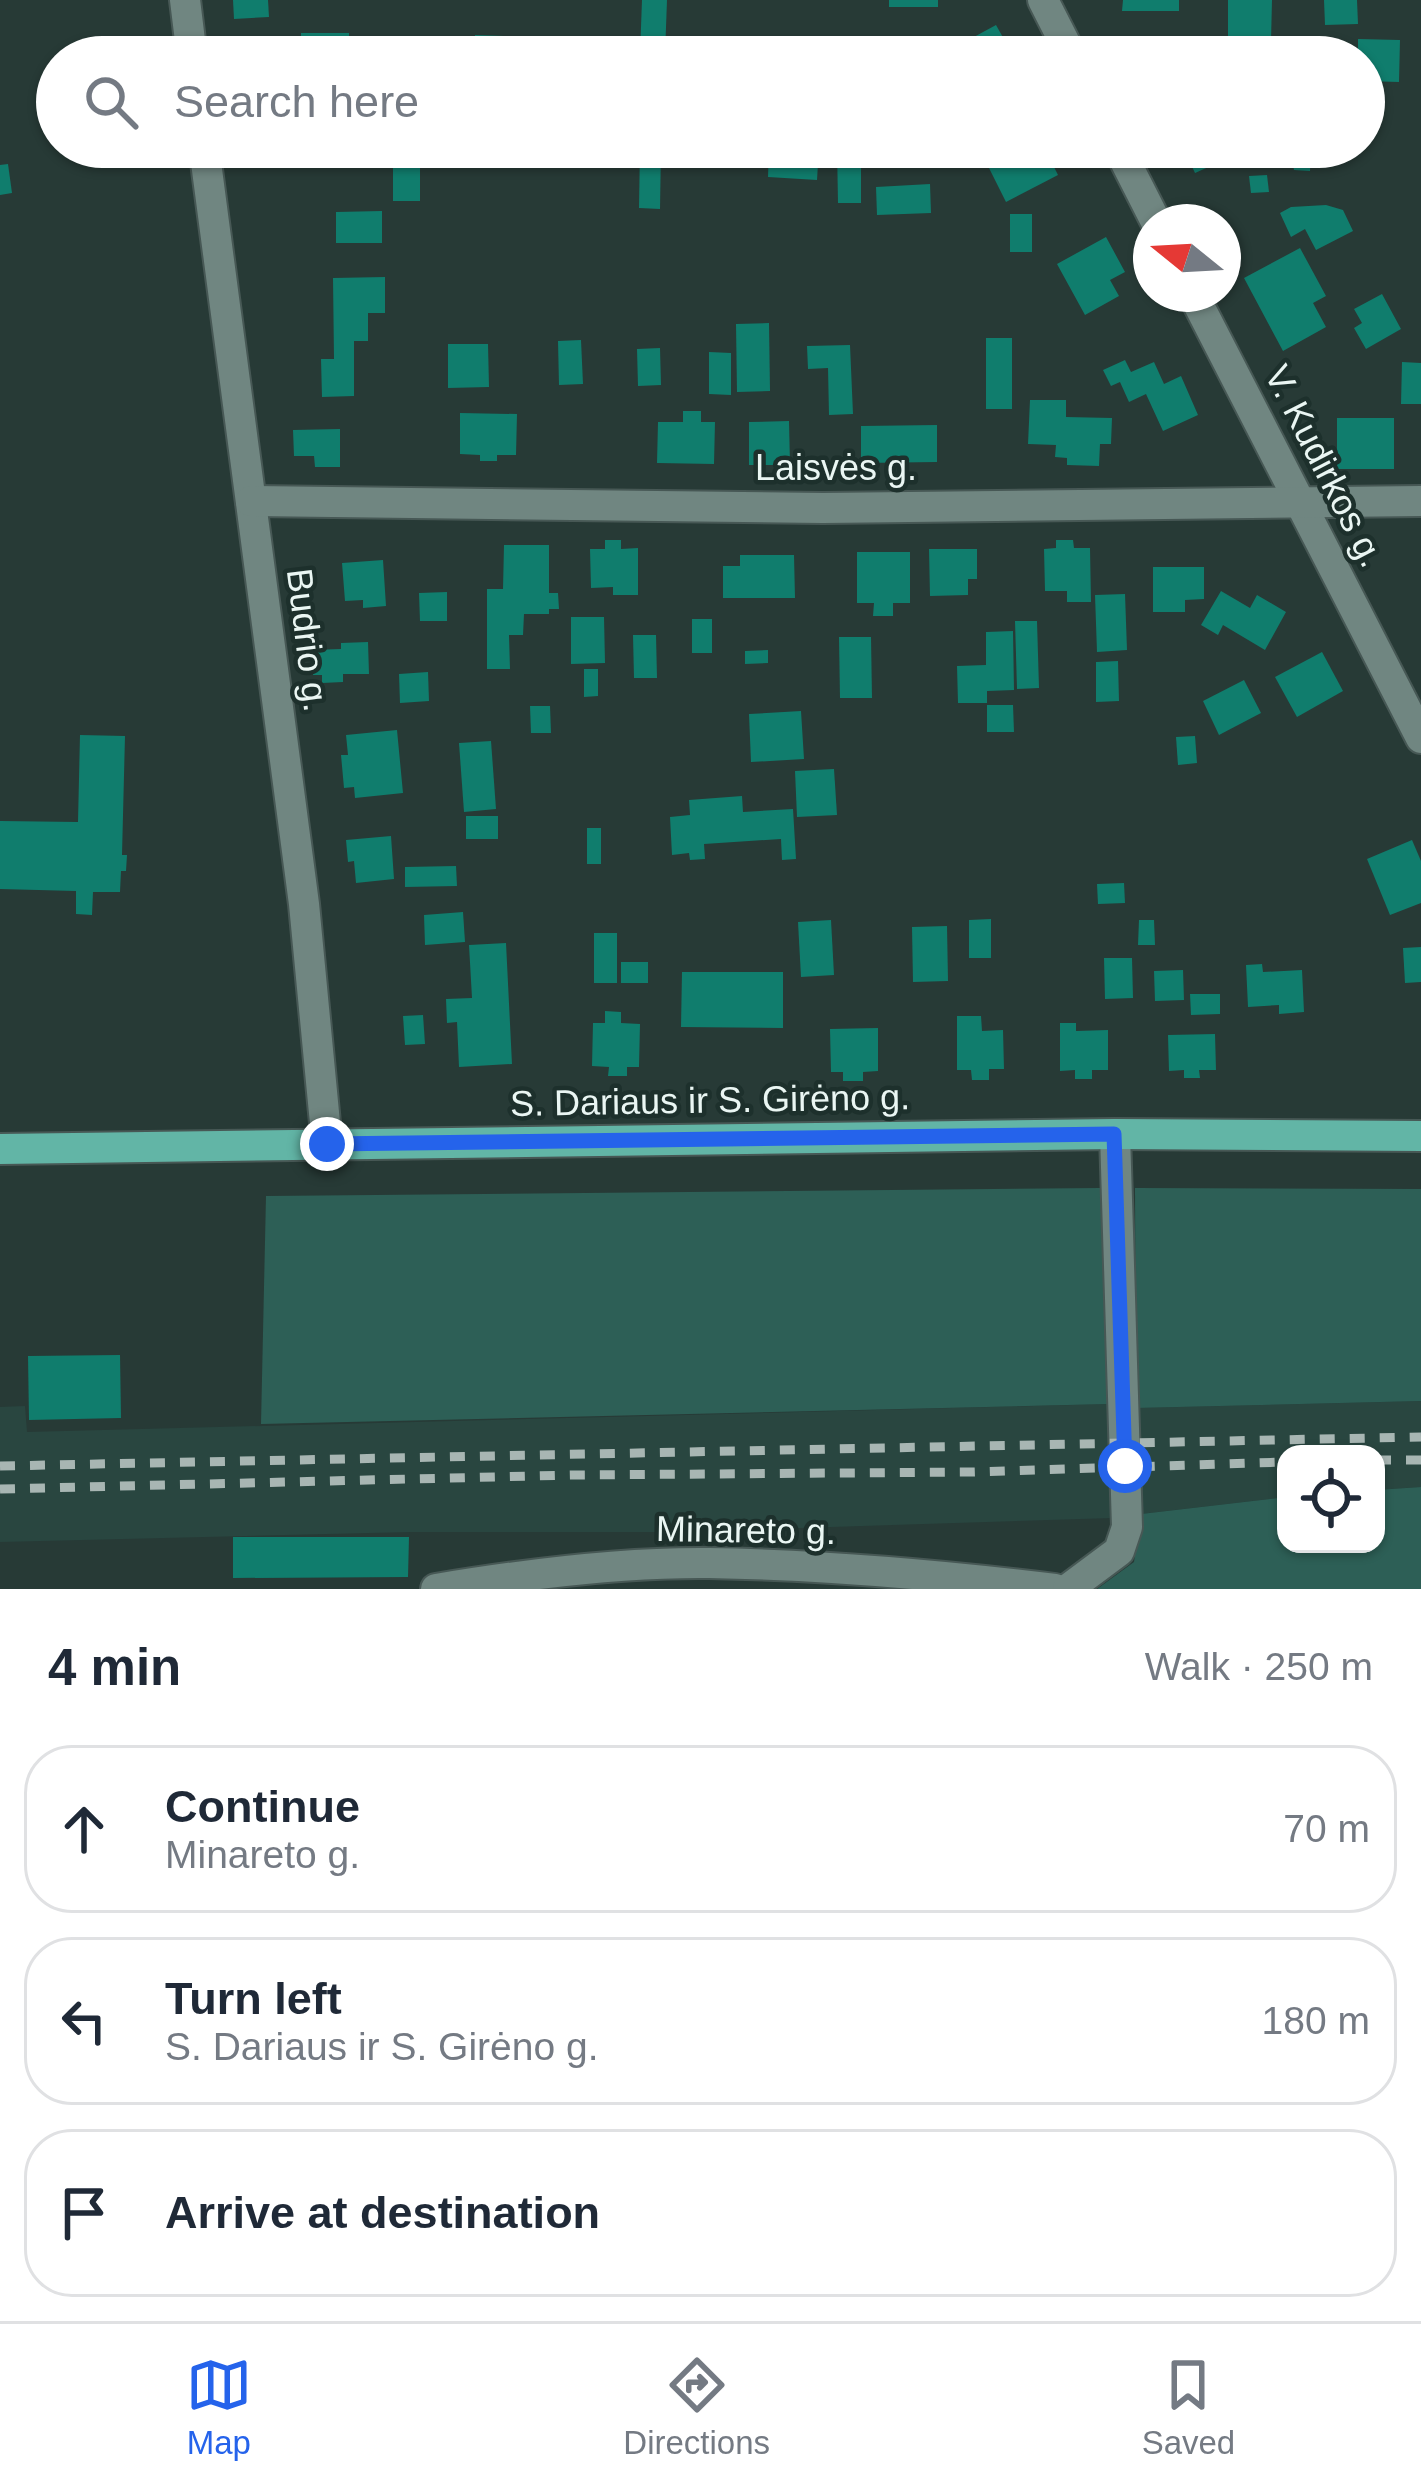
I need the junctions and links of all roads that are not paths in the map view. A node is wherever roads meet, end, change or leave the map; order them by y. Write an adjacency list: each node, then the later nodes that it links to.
1 (185, 0): 3 (street)
2 (1043, 0): 4 (street)
3 (189, 36)
4 (1061, 36)
5 (207, 168): 10 (street, Budrio g.)
6 (1129, 168): 7 (street)
7 (1147, 204)
8 (1202, 312): 9 (street, V. Kudirkos g.)
9 (1298, 500): 10 (street, Laisvės g.); 11 (street, Laisvės g.); 12 (street, V. Kudirkos g.)
10 (251, 501): 15 (street, Budrio g.)
11 (1421, 501)
12 (1421, 738)
13 (1114, 1134): 14 (main road, S. Dariaus ir S. Girėno g.); 15 (main road, S. Dariaus ir S. Girėno g.); 19 (street)
14 (1421, 1136)
15 (327, 1144): 16 (main road, S. Dariaus ir S. Girėno g.)
16 (0, 1149)
17 (436, 1589): 18 (street, Minareto g.)
18 (1055, 1589)
19 (1068, 1589)

